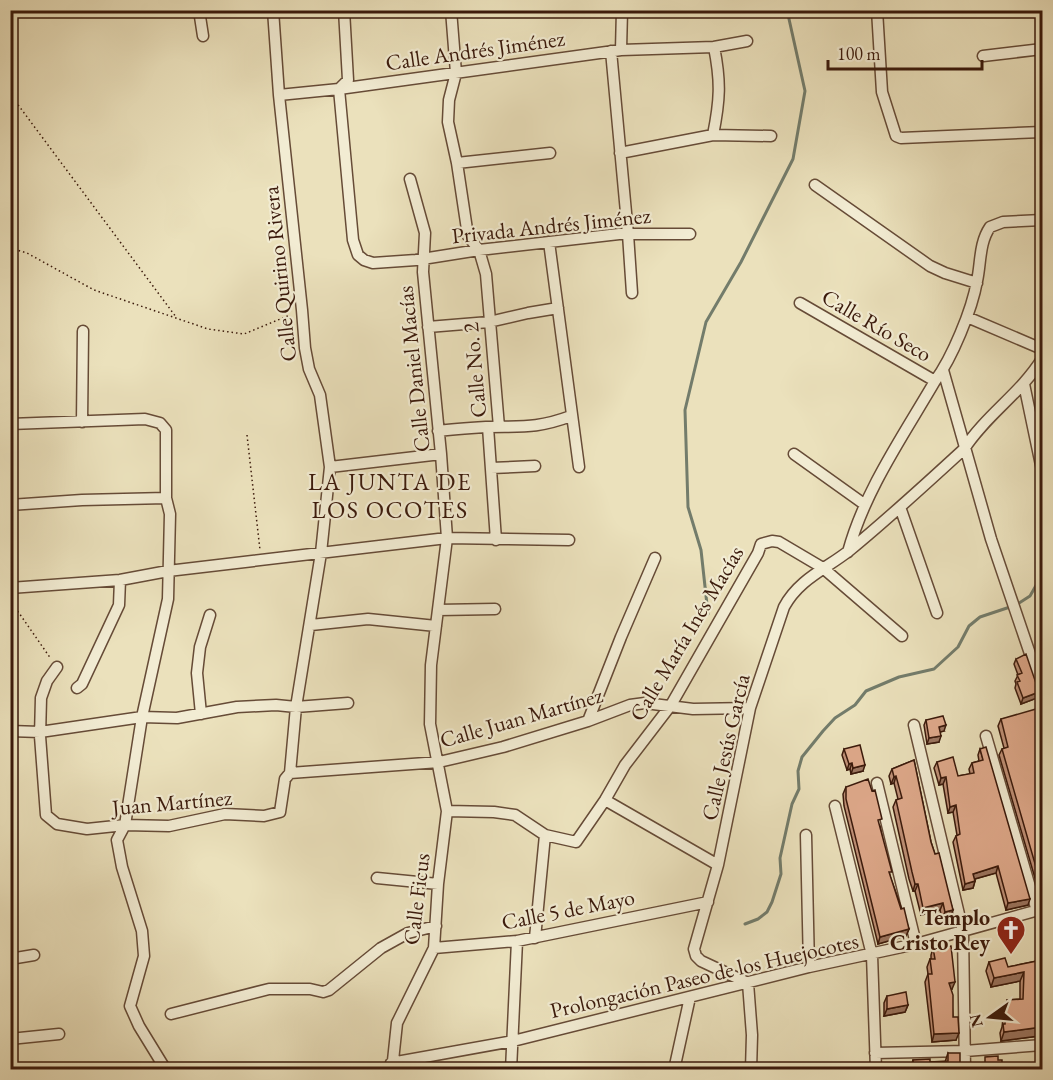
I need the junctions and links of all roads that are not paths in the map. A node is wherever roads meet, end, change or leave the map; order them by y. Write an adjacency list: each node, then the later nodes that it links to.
1 (199, 10): 7 (street)
2 (273, 10): 15 (street, Calle Quirino Rivera)
3 (344, 10): 14 (street, Calle Daniel Macías)
4 (451, 10): 13 (street)
5 (622, 10): 11 (street)
6 (877, 10): 16 (street)
7 (203, 36)
8 (747, 41): 9 (street, Calle Andrés Jiménez)
9 (714, 47): 11 (street, Calle Andrés Jiménez); 17 (street)
10 (1042, 49): 12 (street)
11 (616, 50): 13 (street, Calle Andrés Jiménez); 20 (street)
12 (983, 56)
13 (456, 73): 14 (street, Calle Andrés Jiménez); 21 (street)
14 (339, 89): 15 (street, Calle Andrés Jiménez); 29 (street, Calle Daniel Macías)
15 (279, 94): 52 (street, Calle Quirino Rivera)
16 (1042, 132)
17 (713, 135): 18 (street); 20 (street)
18 (771, 136)
19 (550, 153): 21 (street)
20 (620, 153): 25 (street)
21 (457, 163): 28 (street)
22 (410, 179): 29 (street)
23 (815, 185): 30 (street)
24 (1042, 220): 30 (street)
25 (628, 234): 26 (street, Privada Andrés Jiménez); 27 (street, Privada Andrés Jiménez); 31 (street)
26 (690, 234)
27 (549, 242): 28 (street, Privada Andrés Jiménez); 33 (street)
28 (479, 250): 29 (street, Privada Andrés Jiménez); 35 (street, Calle No. 2)
29 (420, 259): 36 (street, Calle Daniel Macías)
30 (977, 283): 34 (street)
31 (632, 293)
32 (800, 303): 41 (street, Calle Río Seco)
33 (558, 308): 35 (street); 43 (street)
34 (967, 317): 38 (street); 40 (street)
35 (489, 322): 36 (street); 46 (street, Calle No. 2)
36 (429, 327): 47 (street, Calle Daniel Macías)
37 (83, 332): 44 (street)
38 (1042, 349)
39 (1040, 365): 42 (street, Calle Jesús García)
40 (943, 370): 41 (street); 48 (street)
41 (934, 381): 57 (street)
42 (1024, 384): 48 (street, Calle Jesús García); 55 (street)
43 (571, 416): 46 (street); 53 (street)
44 (82, 422): 45 (street); 56 (street)
45 (10, 424)
46 (494, 427): 47 (street, Calle No. 2); 54 (street)
47 (438, 430): 49 (street, Calle Daniel Macías)
48 (964, 449): 59 (street, Calle Jesús García); 79 (street)
49 (441, 454): 52 (street); 60 (street, Calle Daniel Macías)
50 (794, 454): 57 (street)
51 (535, 466): 54 (street)
52 (330, 467): 64 (street, Calle Quirino Rivera)
53 (579, 467)
54 (491, 468): 61 (street)
55 (1042, 470)
56 (166, 498): 58 (street); 67 (street)
57 (864, 504): 63 (street)
58 (10, 505)
59 (900, 507): 63 (street, Calle Jesús García); 72 (street)
60 (447, 538): 61 (street); 64 (street); 71 (street, Calle Daniel Macías)
61 (496, 540): 62 (street)
62 (569, 540)
63 (848, 552): 66 (street, Calle Jesús García)
64 (321, 553): 67 (street); 74 (street, Calle Quirino Rivera)
65 (655, 558): 86 (street)
66 (823, 568): 76 (street); 81 (street, Calle María Inés Macías); 83 (street, Calle Jesús García)
67 (168, 571): 68 (street); 85 (street)
68 (120, 580): 69 (street); 78 (street)
69 (10, 588)
70 (495, 609): 71 (street)
71 (438, 610): 75 (street, Calle Daniel Macías)
72 (937, 613)
73 (210, 615): 84 (street)
74 (311, 625): 75 (street); 82 (street, Calle Quirino Rivera)
75 (436, 626): 91 (street, Calle Daniel Macías)
76 (902, 636)
77 (57, 667): 89 (street)
78 (77, 688)
79 (1042, 689)
80 (348, 703): 82 (street)
81 (671, 705): 83 (street); 86 (street, Calle Juan Martínez); 94 (street, Calle María Inés Macías)
82 (296, 707): 84 (street); 92 (street, Calle Quirino Rivera)
83 (750, 708): 100 (street, Calle Jesús García)
84 (201, 714): 85 (street)
85 (142, 717): 89 (street); 97 (street)
86 (588, 721): 91 (street, Calle Juan Martínez)
87 (914, 725): 106 (street)
88 (10, 731): 89 (street)
89 (40, 732): 97 (street, Juan Martínez)
90 (986, 736): 104 (street)
91 (439, 762): 92 (street, Calle Juan Martínez); 96 (street, Calle Ficus)
92 (290, 774): 97 (street, Juan Martínez)
93 (877, 783): 109 (street)
94 (605, 800): 98 (street, Calle María Inés Macías); 100 (street)
95 (835, 806): 112 (street)
96 (447, 811): 98 (street); 102 (street, Calle Ficus)
97 (125, 825): 127 (street)
98 (545, 835): 107 (street)
99 (806, 835): 114 (street)
100 (718, 865): 103 (street, Calle Jesús García)
101 (377, 878): 102 (street)
102 (438, 884): 105 (street, Calle Ficus)
103 (708, 902): 107 (street, Calle 5 de Mayo); 115 (street, Calle Jesús García)
104 (1040, 910): 106 (street, Prolongación Paseo de los Huejocotes)
105 (436, 926): 110 (street, Calle Ficus); 117 (street)
106 (963, 931): 109 (street, Prolongación Paseo de los Huejocotes); 122 (street)
107 (535, 938): 108 (street, Calle 5 de Mayo)
108 (518, 941): 110 (street, Calle 5 de Mayo); 120 (street)
109 (916, 944): 112 (street, Prolongación Paseo de los Huejocotes)
110 (434, 948): 125 (street, Calle Ficus)
111 (33, 955): 113 (street)
112 (872, 955): 114 (street, Prolongación Paseo de los Huejocotes); 123 (street)
113 (10, 960)
114 (809, 967): 115 (street, Prolongación Paseo de los Huejocotes)
115 (748, 983): 116 (street, Prolongación Paseo de los Huejocotes); 130 (street)
116 (690, 997): 120 (street, Prolongación Paseo de los Huejocotes); 129 (street)
117 (171, 1014)
118 (59, 1034): 119 (street)
119 (10, 1039)
120 (513, 1041): 125 (street, Prolongación Paseo de los Huejocotes); 128 (street)
121 (1042, 1045): 122 (street)
122 (965, 1051): 123 (street); 132 (street)
123 (875, 1053): 131 (street)
124 (10, 1058): 126 (street)
125 (391, 1066)
126 (13, 1070)
127 (166, 1070)
128 (511, 1070)
129 (674, 1070)
130 (751, 1070)
131 (876, 1070)
132 (965, 1070)

